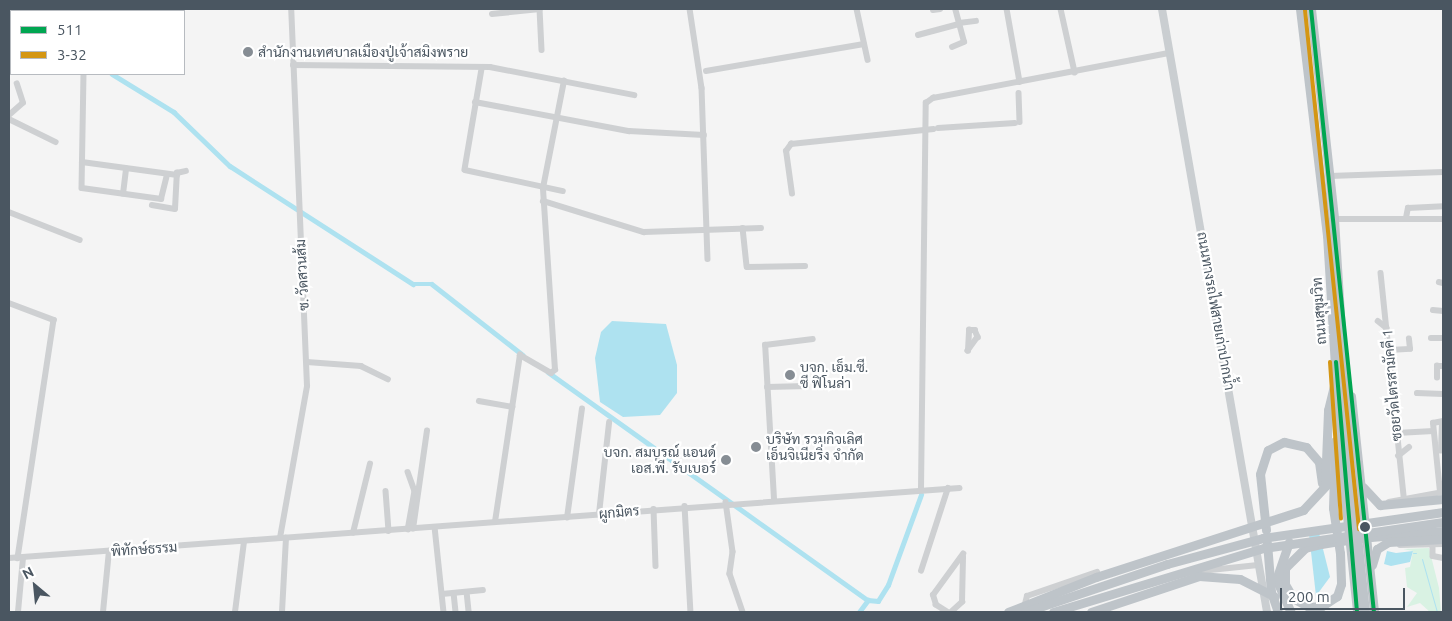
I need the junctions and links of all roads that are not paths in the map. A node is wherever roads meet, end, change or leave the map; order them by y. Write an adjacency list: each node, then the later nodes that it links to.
1 (291, 9): 22 (street, ซ. วัดสวนส้ม)
2 (540, 9): 13 (street); 19 (street)
3 (690, 9): 37 (street)
4 (857, 9): 17 (street)
5 (940, 9): 12 (street)
6 (955, 9): 15 (street)
7 (1007, 9): 28 (street)
8 (1061, 9): 25 (street)
9 (1162, 9): 20 (main road, ถนนทางรถไฟสายเก่าปากน้ำ)
10 (1300, 9): 63 (highway, ถนนสุขุมวิท)
11 (1311, 9): 45 (highway, ถนนสุขุมวิท)
12 (933, 10)
13 (492, 14)
14 (976, 21): 15 (street)
15 (959, 24): 16 (street); 18 (street)
16 (918, 35)
17 (864, 44): 21 (street); 24 (street)
18 (952, 47)
19 (542, 50)
20 (1170, 52): 25 (street); 118 (main road, ถนนทางรถไฟสายเก่าปากน้ำ)
21 (868, 60)
22 (293, 65): 23 (street); 76 (street, ซ. วัดสวนส้ม)
23 (482, 69): 27 (street); 32 (street)
24 (706, 71)
25 (1075, 72): 28 (street)
26 (84, 75): 39 (street)
27 (564, 81): 31 (street); 34 (street)
28 (1020, 82): 36 (street)
29 (16, 84): 33 (street)
30 (1019, 92): 36 (street)
31 (634, 94)
32 (475, 102): 34 (street); 46 (street)
33 (9, 115)
34 (556, 117): 37 (street); 46 (street)
35 (9, 119): 38 (street)
36 (925, 129): 49 (street); 103 (street)
37 (704, 134): 59 (street)
38 (56, 142)
39 (82, 162): 40 (street); 48 (street)
40 (126, 169): 43 (street); 48 (street)
41 (186, 170): 44 (street)
42 (1443, 172): 45 (street)
43 (167, 175): 44 (street); 48 (street)
44 (177, 176): 51 (street)
45 (1330, 176): 55 (highway, ถนนสุขุมวิท)
46 (543, 188): 47 (street); 50 (street)
47 (563, 191)
48 (122, 194)
49 (792, 194)
50 (543, 201): 59 (street); 87 (street)
51 (152, 205)
52 (1443, 206): 54 (street)
53 (9, 212): 60 (street)
54 (1406, 218): 55 (street); 56 (street)
55 (1334, 219): 63 (highway, ถนนสุขุมวิท)
56 (1443, 219)
57 (743, 228): 58 (street); 59 (street); 62 (street)
58 (760, 228)
59 (706, 229): 61 (street)
60 (80, 240)
61 (708, 259)
62 (805, 266)
63 (1334, 269): 74 (highway, ถนนสุขุมวิท); 78 (highway, ถนนสุขุมวิท)
64 (1381, 273): 69 (street, ซอยวัดไตรสามัคคี 1)
65 (9, 303): 132 (street)
66 (1433, 310): 67 (street)
67 (1443, 310)
68 (1378, 322): 69 (street)
69 (1387, 328): 75 (street, ซอยวัดไตรสามัคคี 1)
70 (1431, 338): 71 (street)
71 (1443, 338)
72 (813, 339): 82 (street)
73 (1409, 339): 75 (street)
74 (1346, 348): 89 (highway); 163 (highway, ถนนสุขุมวิท)
75 (1389, 350): 94 (street, ซอยวัดไตรสามัคคี 1)
76 (307, 362): 79 (street); 124 (street, ซ. วัดสวนส้ม)
77 (1443, 366): 80 (street)
78 (1337, 377): 83 (highway, ถนนสุขุมวิท); 109 (highway)
79 (388, 378)
80 (1437, 378)
81 (807, 386): 82 (street)
82 (767, 387): 107 (street)
83 (1338, 389): 122 (highway); 162 (highway, ถนนสุขุมวิท)
84 (1417, 393): 85 (street)
85 (1443, 394)
86 (479, 401): 87 (street)
87 (512, 407): 116 (street)
88 (582, 408): 115 (street)
89 (1352, 408): 100 (highway); 164 (highway)
90 (609, 422): 114 (street)
91 (1442, 423): 93 (street); 96 (street)
92 (427, 431): 120 (street)
93 (1433, 431): 94 (street); 96 (street)
94 (1397, 433): 97 (street, ซอยวัดไตรสามัคคี 1)
95 (1409, 447): 97 (street)
96 (1440, 451): 105 (street)
97 (1398, 456): 106 (street, ซอยวัดไตรสามัคคี 1)
98 (370, 464): 123 (street)
99 (408, 472): 120 (street)
100 (1360, 477): 110 (highway); 138 (highway)
101 (948, 488): 102 (street, ผูกมิตร); 103 (street, ผูกมิตร); 136 (street)
102 (958, 488)
103 (921, 489): 107 (street, ผูกมิตร)
104 (386, 491): 121 (street)
105 (1442, 494): 106 (street); 110 (highway)
106 (1404, 496): 110 (street)
107 (774, 499): 108 (street, ผูกมิตร)
108 (727, 502): 111 (street, ผูกมิตร); 151 (street)
109 (1314, 502): 154 (highway); 159 (highway)
110 (1380, 505)
111 (685, 506): 112 (street, ผูกมิตร); 150 (street)
112 (654, 509): 114 (street, ผูกมิตร); 135 (street)
113 (1443, 509): 127 (highway); 155 (highway); 161 (highway)
114 (599, 514): 115 (street, ผูกมิตร)
115 (567, 518): 116 (street, ผูกมิตร)
116 (495, 522): 119 (street, ผูกมิตร)
117 (1443, 522): 156 (highway)
118 (1253, 526): 134 (main road, ถนนทางรถไฟสายเก่าปากน้ำ); 155 (street)
119 (435, 527): 120 (street, ผูกมิตร); 142 (street)
120 (410, 529): 121 (street, ผูกมิตร)
121 (389, 531): 123 (street, ผูกมิตร)
122 (1443, 531)
123 (354, 534): 124 (street, ผูกมิตร)
124 (283, 538): 126 (street, พิทักษ์ธรรม); 146 (street, ซ. วัดสวนส้ม)
125 (1443, 539): 127 (highway)
126 (244, 542): 130 (street, พิทักษ์ธรรม); 145 (street)
127 (1388, 542): 128 (street); 138 (highway)
128 (1433, 544): 129 (street); 133 (street)
129 (1443, 544)
130 (109, 551): 132 (street, พิทักษ์ธรรม); 144 (street)
131 (9, 558): 132 (street, พิทักษ์ธรรม)
132 (20, 558): 143 (street)
133 (1443, 558)
134 (1258, 565): 156 (street); 158 (main road, ถนนทางรถไฟสายเก่าปากน้ำ)
135 (656, 566)
136 (921, 571)
137 (483, 590): 139 (street)
138 (1372, 590): 165 (highway)
139 (467, 592): 141 (street); 149 (street)
140 (1145, 592): 157 (highway); 160 (highway); 161 (highway)
141 (454, 593): 142 (street); 148 (street)
142 (442, 594): 147 (street)
143 (18, 612)
144 (103, 612)
145 (235, 612)
146 (282, 612)
147 (444, 612)
148 (456, 612)
149 (469, 612)
150 (691, 612)
151 (743, 612)
152 (948, 612): 153 (street)
153 (952, 612)
154 (1008, 612)
155 (1025, 612)
156 (1053, 612)
157 (1091, 612)
158 (1267, 612)
159 (1278, 612)
160 (1284, 612)
161 (1292, 612)
162 (1357, 612)
163 (1365, 612)
164 (1371, 612)
165 (1374, 612)

